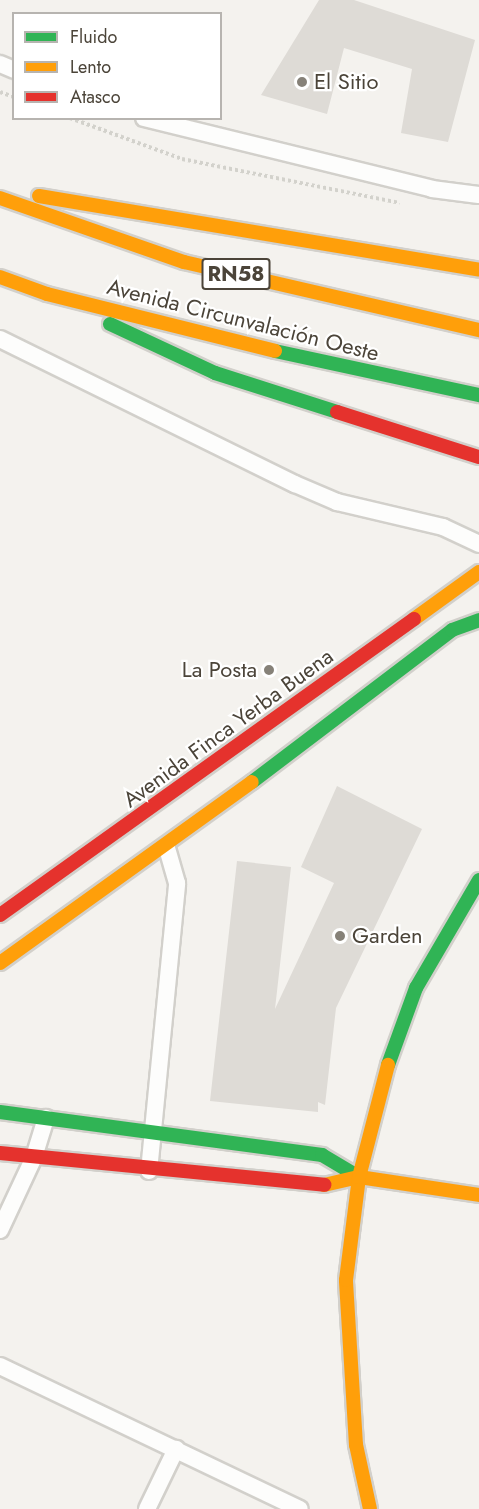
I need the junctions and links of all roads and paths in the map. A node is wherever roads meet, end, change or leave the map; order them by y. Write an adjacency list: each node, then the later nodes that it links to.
1 (75, 120): 6 (path)
2 (152, 120): 4 (street)
3 (0, 189): 7 (main road)
4 (479, 195)
5 (0, 198): 10 (main road, Avenida Circunvalación Oeste / RN58)
6 (410, 204)
7 (479, 270)
8 (0, 277): 9 (main road, Avenida Circunvalación Oeste)
9 (47, 294): 12 (main road, Avenida Circunvalación Oeste); 13 (main road)
10 (479, 330)
11 (0, 339): 14 (street)
12 (479, 395)
13 (479, 457)
14 (479, 544)
15 (479, 572): 19 (main road, Avenida Finca Yerba Buena)
16 (479, 620): 17 (main road)
17 (167, 847): 20 (main road); 23 (street)
18 (479, 880): 27 (main road)
19 (0, 915)
20 (0, 963)
21 (0, 1112): 22 (main road)
22 (46, 1118): 23 (main road); 25 (street)
23 (152, 1132): 26 (street); 27 (main road)
24 (0, 1153): 25 (main road)
25 (34, 1157): 26 (main road); 29 (street)
26 (149, 1172): 27 (main road)
27 (359, 1177): 28 (main road); 34 (main road)
28 (479, 1195)
29 (0, 1230)
30 (0, 1366): 31 (street)
31 (176, 1449): 32 (street); 33 (street)
32 (147, 1509)
33 (300, 1509)
34 (370, 1509)

